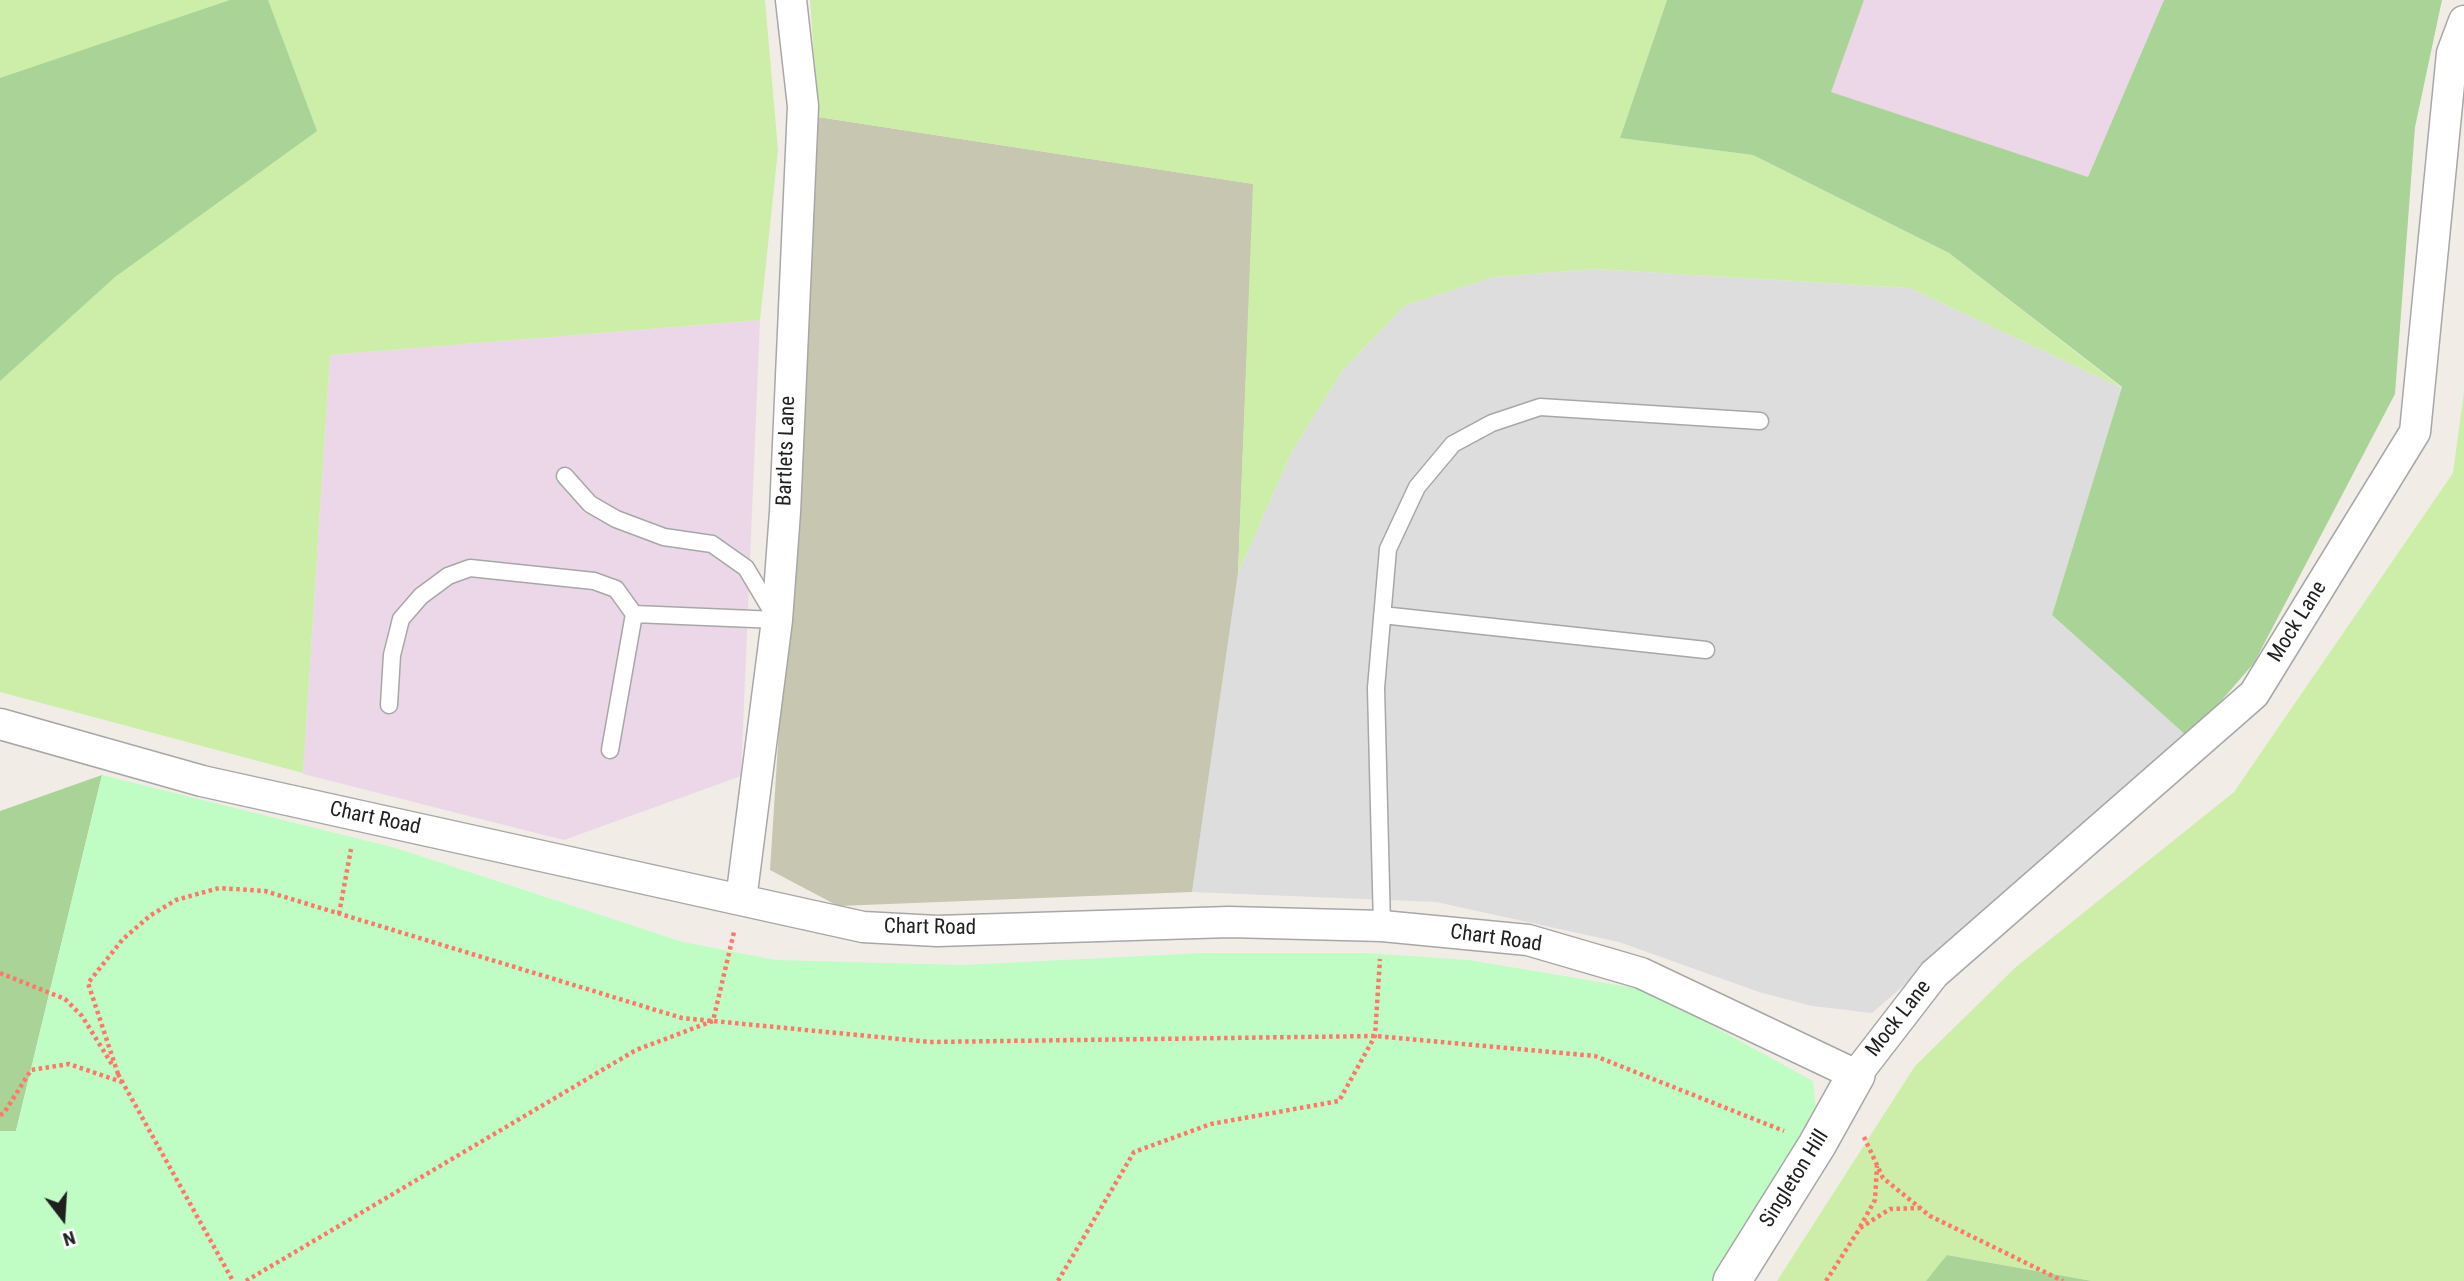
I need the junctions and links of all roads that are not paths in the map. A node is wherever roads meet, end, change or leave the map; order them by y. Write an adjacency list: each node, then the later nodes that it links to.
1 (791, 0): 7 (street, Bartlets Lane)
2 (2464, 21): 14 (street, Mock Lane)
3 (1760, 421): 6 (lane)
4 (565, 476): 7 (lane)
5 (634, 614): 7 (lane); 9 (lane); 11 (lane)
6 (1382, 615): 8 (lane); 13 (lane)
7 (777, 620): 12 (street, Bartlets Lane)
8 (1706, 650)
9 (389, 705)
10 (0, 724): 12 (street, Chart Road)
11 (610, 750)
12 (741, 900): 13 (street, Chart Road)
13 (1382, 926): 14 (street, Chart Road)
14 (1856, 1075): 15 (street, Singleton Hill)
15 (1732, 1281)

